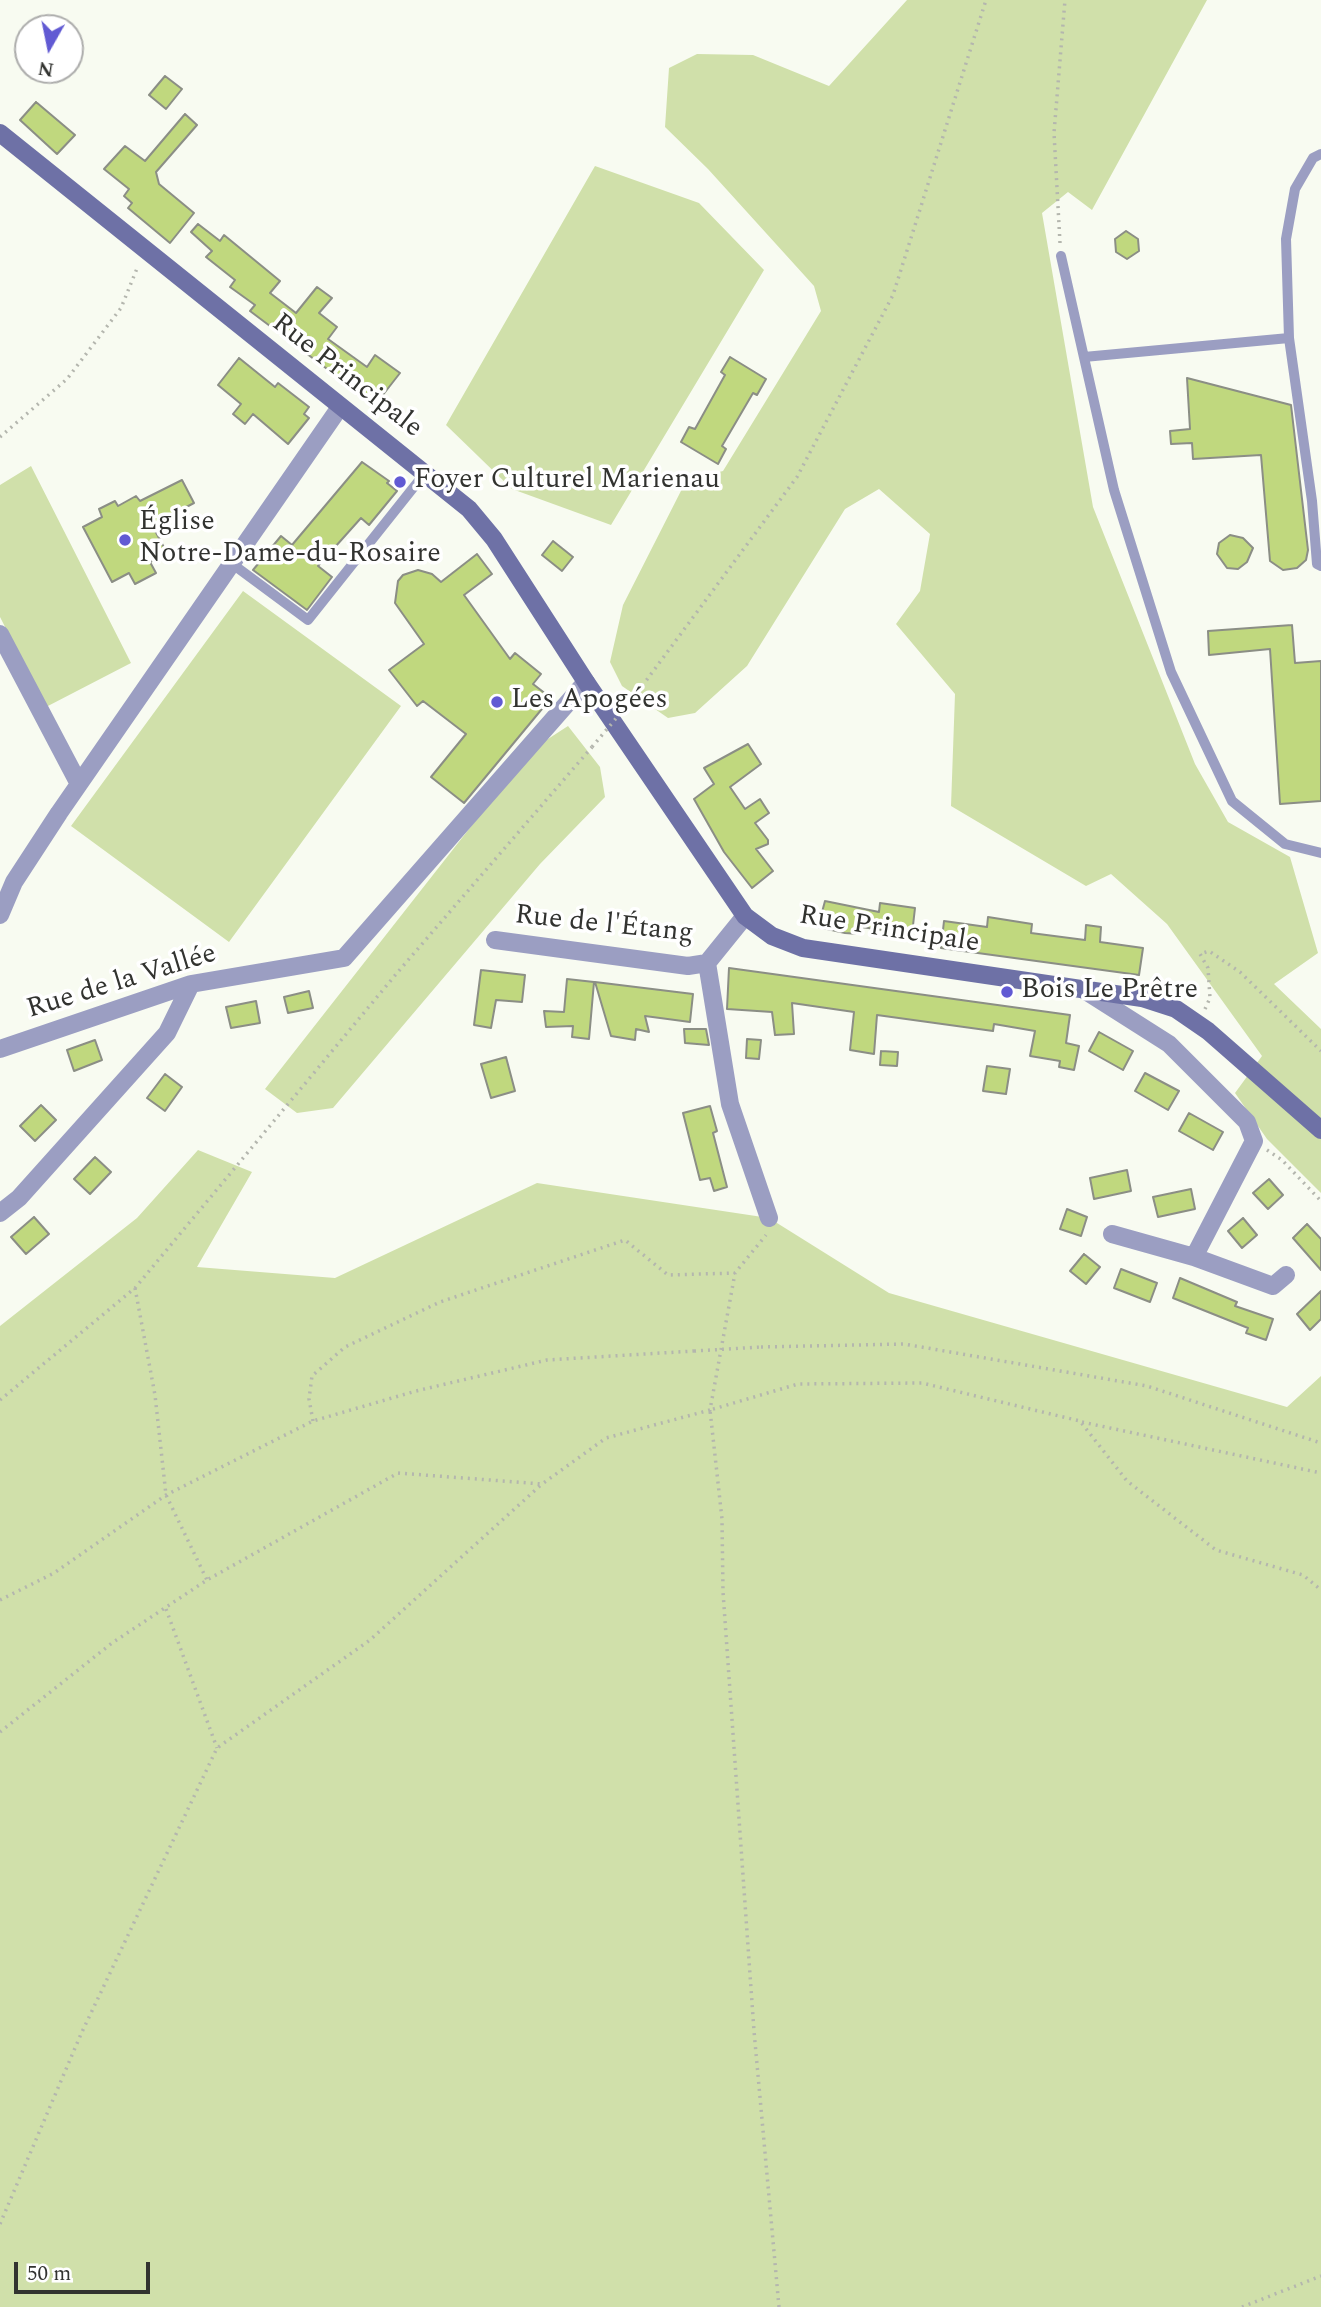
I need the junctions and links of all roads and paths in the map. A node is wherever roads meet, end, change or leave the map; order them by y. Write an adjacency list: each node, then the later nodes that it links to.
1 (986, 0): 36 (path, bridge)
2 (1066, 0): 6 (path)
3 (0, 132): 5 (main road, Rue Principale)
4 (1321, 154): 7 (lane)
5 (144, 251): 9 (main road, Rue Principale); 10 (path)
6 (1061, 256): 8 (lane)
7 (1289, 338): 8 (lane); 13 (lane)
8 (1084, 357): 17 (lane)
9 (340, 407): 11 (main road, Rue Principale); 12 (street)
10 (0, 437)
11 (425, 473): 12 (lane); 15 (main road, Rue Principale)
12 (231, 564): 16 (street)
13 (1321, 566)
14 (0, 634): 16 (street)
15 (586, 682): 19 (main road, Rue Principale); 22 (street, Rue de la Vallée)
16 (79, 784): 18 (street)
17 (1321, 853)
18 (0, 915)
19 (745, 916): 21 (street, Rue de l'Étang); 23 (main road, Rue Principale)
20 (495, 940): 21 (street, Rue de l'Étang)
21 (707, 963): 31 (street, Rue de l'Étang)
22 (191, 984): 25 (street, Rue de la Vallée); 30 (street)
23 (1084, 990): 24 (main road, Rue Principale); 28 (street)
24 (1197, 1023): 26 (path); 27 (main road, Rue Principale)
25 (0, 1049)
26 (1321, 1051)
27 (1321, 1130)
28 (1254, 1141): 29 (path); 33 (street)
29 (1321, 1201)
30 (0, 1213)
31 (769, 1219): 34 (path)
32 (1112, 1234): 33 (street)
33 (1194, 1258): 35 (street)
34 (736, 1273): 38 (path); 39 (path)
35 (1286, 1275)
36 (135, 1288): 37 (path); 44 (path)
37 (0, 1401)
38 (710, 1410): 40 (path); 43 (path); 53 (path)
39 (313, 1421): 41 (path, bridge); 44 (path)
40 (1080, 1421): 42 (path); 46 (path)
41 (1321, 1443)
42 (1321, 1474)
43 (542, 1484): 45 (path); 50 (path)
44 (166, 1495): 45 (path); 47 (path)
45 (207, 1580): 48 (path)
46 (1321, 1590)
47 (0, 1600)
48 (166, 1608): 49 (path); 50 (path)
49 (0, 1732)
50 (217, 1748): 51 (path)
51 (0, 2224)
52 (1321, 2276): 54 (path)
53 (779, 2307)
54 (1242, 2307)

